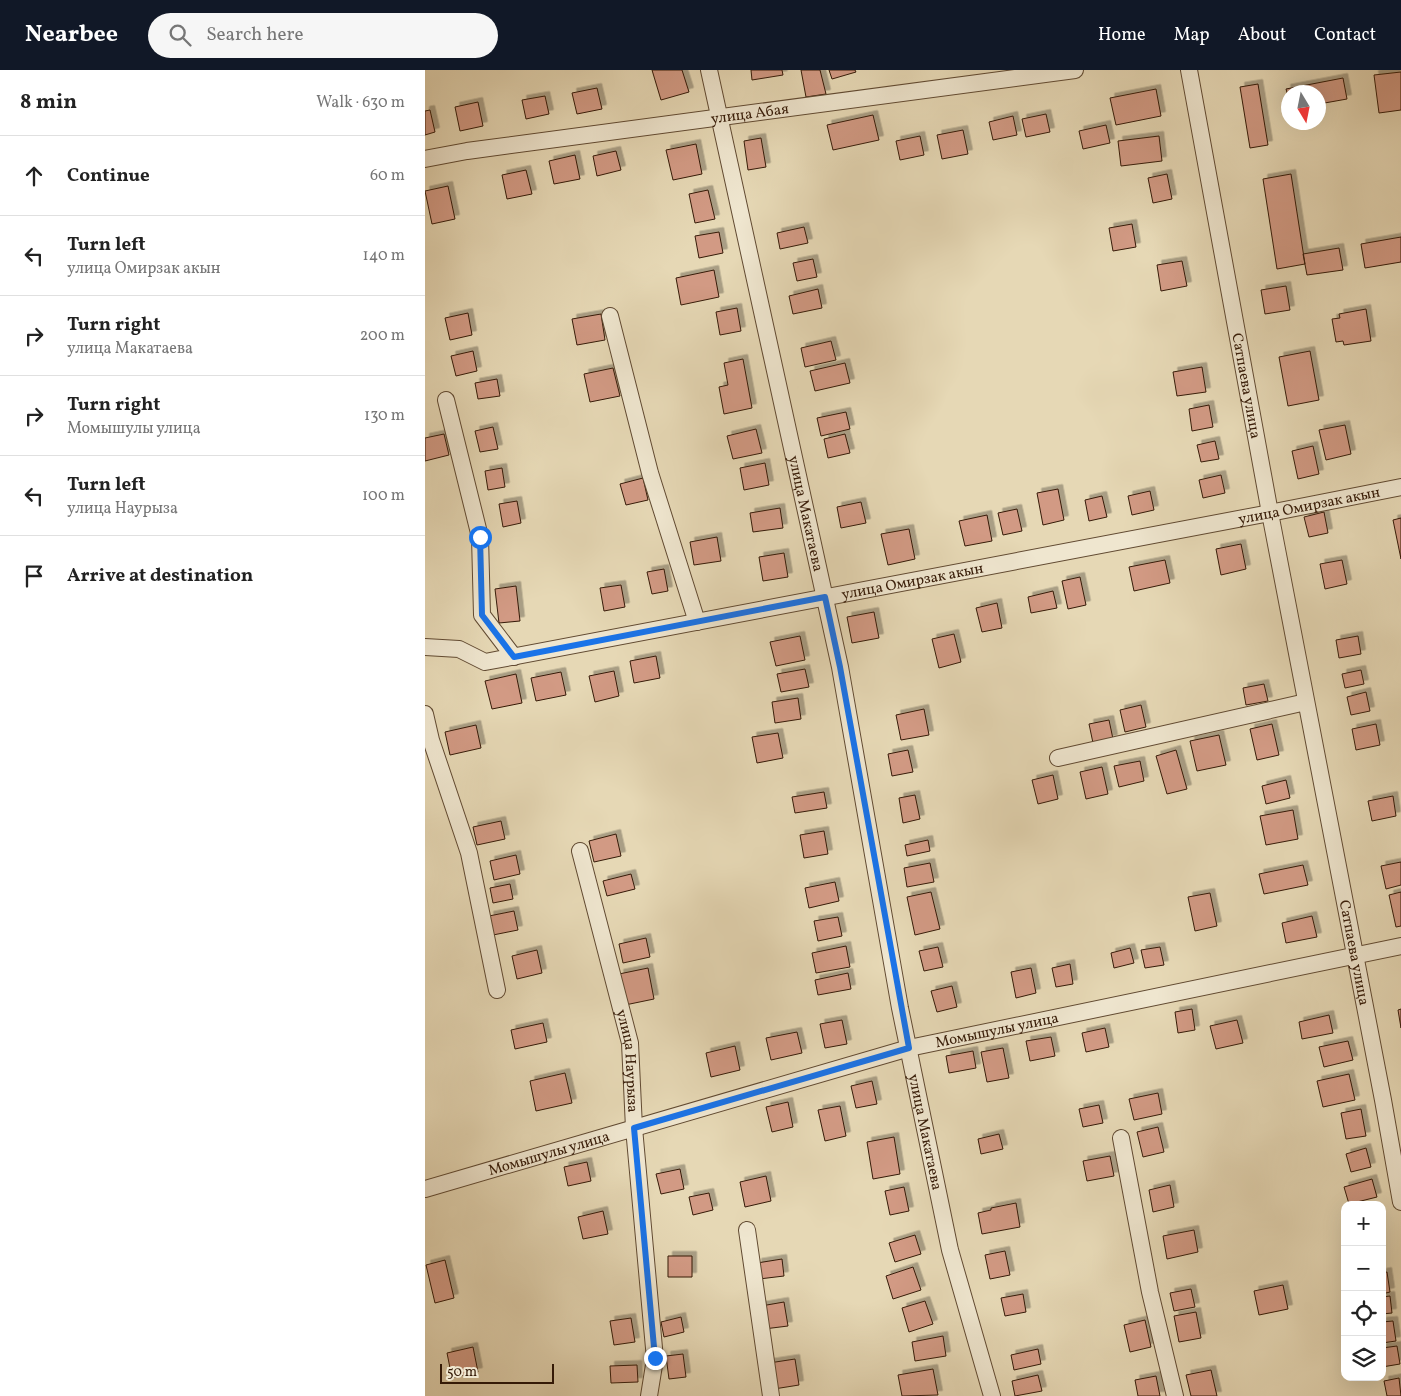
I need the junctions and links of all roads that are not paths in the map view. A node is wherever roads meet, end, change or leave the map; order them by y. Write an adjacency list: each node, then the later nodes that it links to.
1 (709, 70): 4 (street, улица Макатаева)
2 (1075, 70): 4 (street, улица Абая)
3 (1189, 70): 9 (street, Сатпаева улица)
4 (719, 118): 5 (street, улица Абая); 10 (street, улица Макатаева)
5 (425, 159)
6 (610, 316): 11 (street)
7 (446, 400): 13 (street)
8 (1401, 487): 9 (street, улица Омирзак акын)
9 (1270, 513): 10 (street, улица Омирзак акын); 14 (street, Сатпаева улица)
10 (825, 597): 11 (street, улица Омирзак акын); 21 (street, улица Макатаева)
11 (697, 622): 13 (street, улица Омирзак акын)
12 (427, 653): 13 (street, улица Омирзак акын)
13 (514, 657)
14 (1305, 702): 16 (street); 19 (street, Сатпаева улица)
15 (425, 714): 20 (street)
16 (1058, 758)
17 (580, 851): 22 (street, улица Наурыза)
18 (1401, 946): 19 (street, Момышулы улица)
19 (1355, 955): 21 (street, Момышулы улица); 25 (street, Сатпаева улица)
20 (497, 990)
21 (909, 1048): 22 (street, Момышулы улица); 29 (street, улица Макатаева)
22 (634, 1128): 24 (street, Момышулы улица); 27 (street, улица Наурыза)
23 (1121, 1138): 30 (street)
24 (425, 1189)
25 (1401, 1202)
26 (747, 1230): 28 (street)
27 (649, 1396)
28 (771, 1396)
29 (992, 1396)
30 (1175, 1396)

